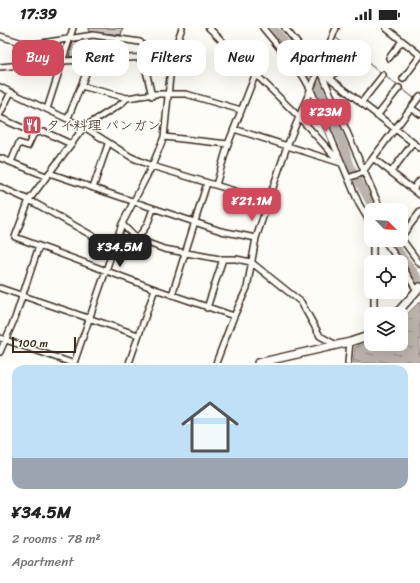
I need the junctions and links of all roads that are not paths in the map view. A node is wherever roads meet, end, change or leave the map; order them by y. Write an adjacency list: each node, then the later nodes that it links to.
1 (73, 28): 9 (street)
2 (182, 28): 10 (street)
3 (209, 28): 11 (street)
4 (263, 28): 37 (street)
5 (285, 28): 12 (street)
6 (336, 28): 13 (street)
7 (386, 28): 14 (street)
8 (0, 36): 9 (street)
9 (70, 38): 15 (street); 17 (street)
10 (178, 40)
11 (222, 40)
12 (294, 40)
13 (331, 40)
14 (402, 41): 16 (street); 18 (street)
15 (137, 42)
16 (420, 56): 33 (street)
17 (64, 58)
18 (389, 58)
19 (12, 66): 20 (street)
20 (0, 67)
21 (58, 76): 45 (street)
22 (85, 76): 34 (street)
23 (147, 76): 40 (street)
24 (169, 76): 39 (street)
25 (255, 76): 46 (street)
26 (259, 76): 50 (street)
27 (317, 76): 37 (street)
28 (321, 76): 69 (street)
29 (326, 76): 32 (street)
30 (332, 76): 32 (street)
31 (383, 76): 43 (street)
32 (330, 79): 43 (street)
33 (403, 79)
34 (81, 86): 42 (street); 52 (street)
35 (0, 87): 38 (street)
36 (398, 88): 49 (street)
37 (311, 89): 50 (street); 67 (street)
38 (11, 92): 45 (street); 47 (street)
39 (167, 93): 40 (street); 46 (street); 57 (street)
40 (152, 96): 42 (street)
41 (420, 96): 44 (street)
42 (127, 98): 53 (street)
43 (361, 103): 49 (street)
44 (411, 108): 48 (street); 55 (street)
45 (47, 109): 52 (street)
46 (241, 110): 54 (street)
47 (0, 114)
48 (420, 114)
49 (377, 116): 55 (street)
50 (299, 117): 62 (street); 67 (street)
51 (0, 118): 56 (street)
52 (68, 118): 53 (street)
53 (84, 127): 59 (street); 60 (street)
54 (234, 129): 61 (street); 62 (street)
55 (395, 130): 58 (street); 65 (street)
56 (34, 133): 59 (street); 66 (street)
57 (164, 137): 61 (street); 68 (street)
58 (413, 143): 63 (street); 70 (street)
59 (71, 144): 71 (street)
60 (108, 144): 68 (street); 77 (street)
61 (228, 144): 75 (street)
62 (287, 146): 67 (street); 81 (street)
63 (420, 148)
64 (0, 158): 66 (street)
65 (373, 158): 69 (street); 70 (street)
66 (11, 162): 71 (street)
67 (340, 162): 72 (street)
68 (152, 166): 74 (street); 82 (street)
69 (362, 171): 72 (street); 83 (street)
70 (391, 172): 78 (street)
71 (48, 174): 77 (street); 80 (street)
72 (349, 178): 85 (street)
73 (420, 180): 78 (street)
74 (208, 183): 75 (street); 87 (street)
75 (216, 185): 81 (street)
76 (0, 187): 80 (street)
77 (92, 188): 82 (street)
78 (413, 189): 79 (street)
79 (420, 195)
80 (29, 200): 92 (street); 94 (street)
81 (268, 201): 90 (street)
82 (132, 202): 84 (street); 88 (street)
83 (378, 203)
84 (153, 209): 87 (street); 91 (street)
85 (364, 212)
86 (420, 212): 89 (street)
87 (195, 223): 90 (street); 95 (street)
88 (122, 224): 91 (street); 94 (street)
89 (408, 228)
90 (256, 238): 97 (street)
91 (136, 239): 95 (street)
92 (39, 246): 99 (street); 105 (street)
93 (408, 247): 98 (street)
94 (114, 248): 99 (street)
95 (185, 253): 96 (street); 104 (street)
96 (223, 259): 97 (street); 107 (street)
97 (251, 262): 108 (street); 115 (street)
98 (420, 264)
99 (106, 272): 102 (street); 109 (street)
100 (408, 274): 103 (street)
101 (0, 288): 105 (street)
102 (155, 289): 104 (street); 110 (street)
103 (419, 289): 106 (main road)
104 (172, 295): 107 (street)
105 (22, 296): 109 (street); 113 (street)
106 (402, 307)
107 (207, 308): 108 (street)
108 (234, 316): 120 (street)
109 (90, 318): 110 (street); 118 (street)
110 (138, 335): 119 (street)
111 (364, 337): 114 (main road)
112 (0, 338): 113 (street)
113 (6, 341): 116 (street); 118 (street)
114 (350, 342): 115 (main road); 122 (street)
115 (336, 344): 117 (main road)
116 (0, 352)
117 (283, 360): 121 (main road)
118 (73, 363)
119 (129, 363)
120 (216, 363)
121 (258, 363)
122 (348, 363)

